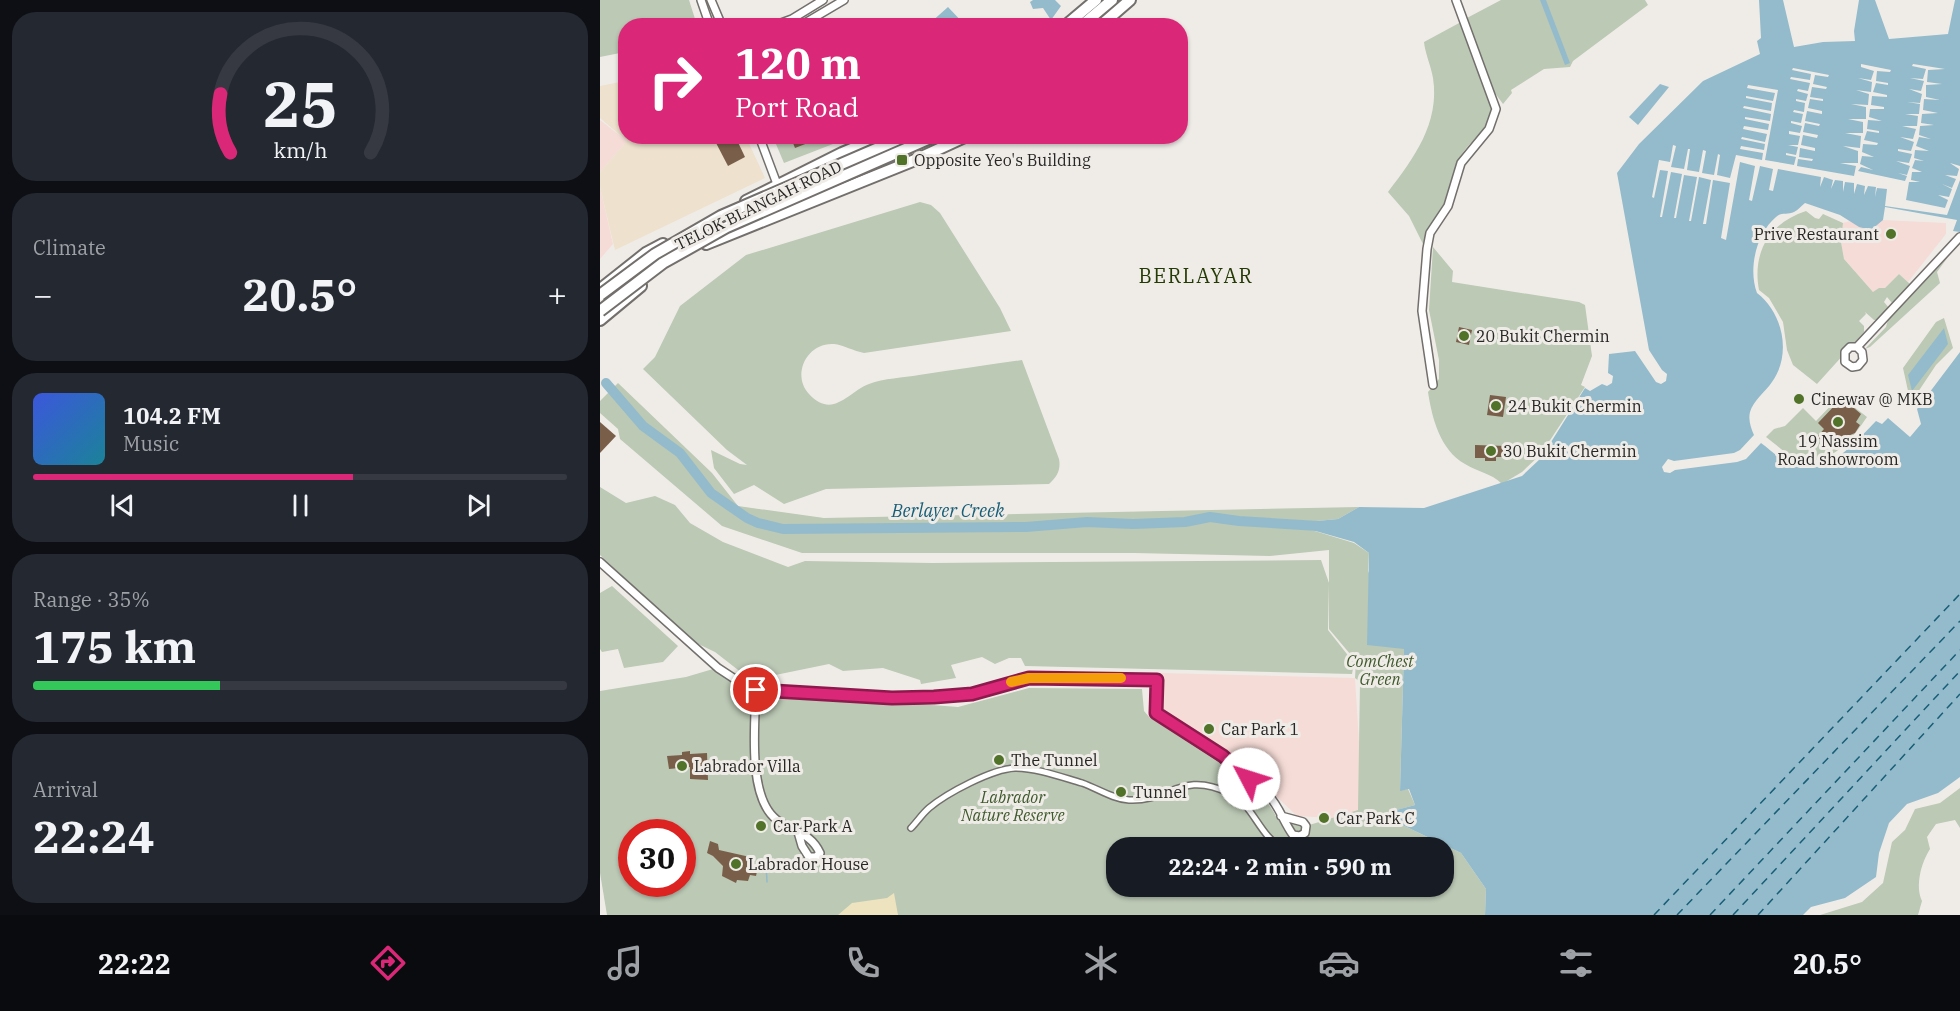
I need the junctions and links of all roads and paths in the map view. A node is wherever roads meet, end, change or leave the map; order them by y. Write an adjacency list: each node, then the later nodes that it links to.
1 (701, 0): 10 (street)
2 (711, 0): 11 (street)
3 (824, 0): 12 (street)
4 (844, 0): 13 (street)
5 (1096, 0): 14 (main road)
6 (1112, 0): 15 (main road)
7 (1130, 0): 16 (main road)
8 (1139, 0): 17 (main road); 18 (main road)
9 (1456, 0): 37 (street)
10 (707, 18)
11 (719, 18)
12 (794, 18)
13 (814, 18)
14 (1075, 18)
15 (1091, 18)
16 (1109, 18)
17 (1117, 18)
18 (1120, 18)
19 (762, 144): 27 (street)
20 (863, 144): 27 (main road, TELOK BLANGAH ROAD)
21 (888, 144): 33 (main road, bridge)
22 (897, 144): 26 (main road)
23 (918, 144): 34 (main road, bridge)
24 (923, 144): 26 (main road, TELOK BLANGAH ROAD)
25 (950, 144): 29 (main road)
26 (901, 154): 29 (main road, TELOK BLANGAH ROAD)
27 (777, 184): 30 (main road, TELOK BLANGAH ROAD)
28 (1960, 237): 36 (street)
29 (706, 244): 31 (main road, TELOK BLANGAH ROAD)
30 (632, 263): 31 (main road); 32 (main road, TELOK BLANGAH ROAD)
31 (641, 286): 35 (main road, TELOK BLANGAH ROAD)
32 (600, 289)
33 (600, 295)
34 (600, 312)
35 (600, 320)
36 (1857, 347)
37 (1433, 385)
38 (600, 562): 39 (street)
39 (756, 690): 40 (street); 44 (street)
40 (1281, 816): 41 (street); 43 (street)
41 (1296, 821): 43 (street); 43 (street)
42 (911, 828): 45 (street)
43 (1290, 831)
44 (798, 832)
45 (1269, 837)

